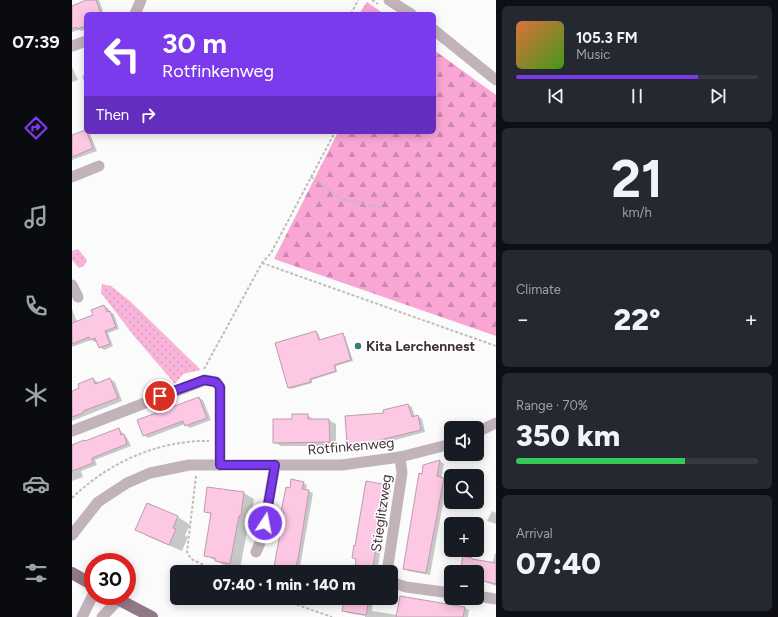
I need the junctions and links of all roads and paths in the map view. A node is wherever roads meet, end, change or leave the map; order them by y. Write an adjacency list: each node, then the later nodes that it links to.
1 (141, 0): 4 (street)
2 (358, 0): 5 (path)
3 (389, 0): 6 (street)
4 (136, 12)
5 (352, 12)
6 (408, 12)
7 (436, 32): 10 (street)
8 (84, 42): 9 (street)
9 (72, 46)
10 (496, 80)
11 (334, 134): 14 (path)
12 (99, 166): 13 (street)
13 (72, 177)
14 (311, 177): 15 (path); 16 (path)
15 (381, 207)
16 (262, 263): 19 (path); 20 (path)
17 (72, 285): 18 (street)
18 (78, 297)
19 (496, 346)
20 (204, 380): 23 (street); 24 (street)
21 (496, 423): 22 (street)
22 (484, 429)
23 (72, 431)
24 (220, 441): 28 (street); 30 (path)
25 (444, 446): 26 (street, Rotfinkenweg)
26 (400, 457): 29 (street, Rotfinkenweg); 34 (street, Stieglitzweg)
27 (198, 465): 28 (street, Rotfinkenweg); 31 (street, Rotfinkenweg); 33 (path)
28 (220, 465): 29 (street, Rotfinkenweg)
29 (275, 465): 32 (street)
30 (72, 498)
31 (72, 535)
32 (256, 552)
33 (204, 565)
34 (388, 565)
35 (72, 573): 36 (main road)
36 (84, 580)
37 (398, 584): 38 (street)
38 (444, 592)
39 (484, 597): 40 (street)
40 (496, 599)
41 (88, 605): 45 (street)
42 (110, 605): 46 (street)
43 (129, 605): 47 (main road)
44 (298, 605): 48 (path)
45 (82, 617)
46 (102, 617)
47 (152, 617)
48 (332, 617)

